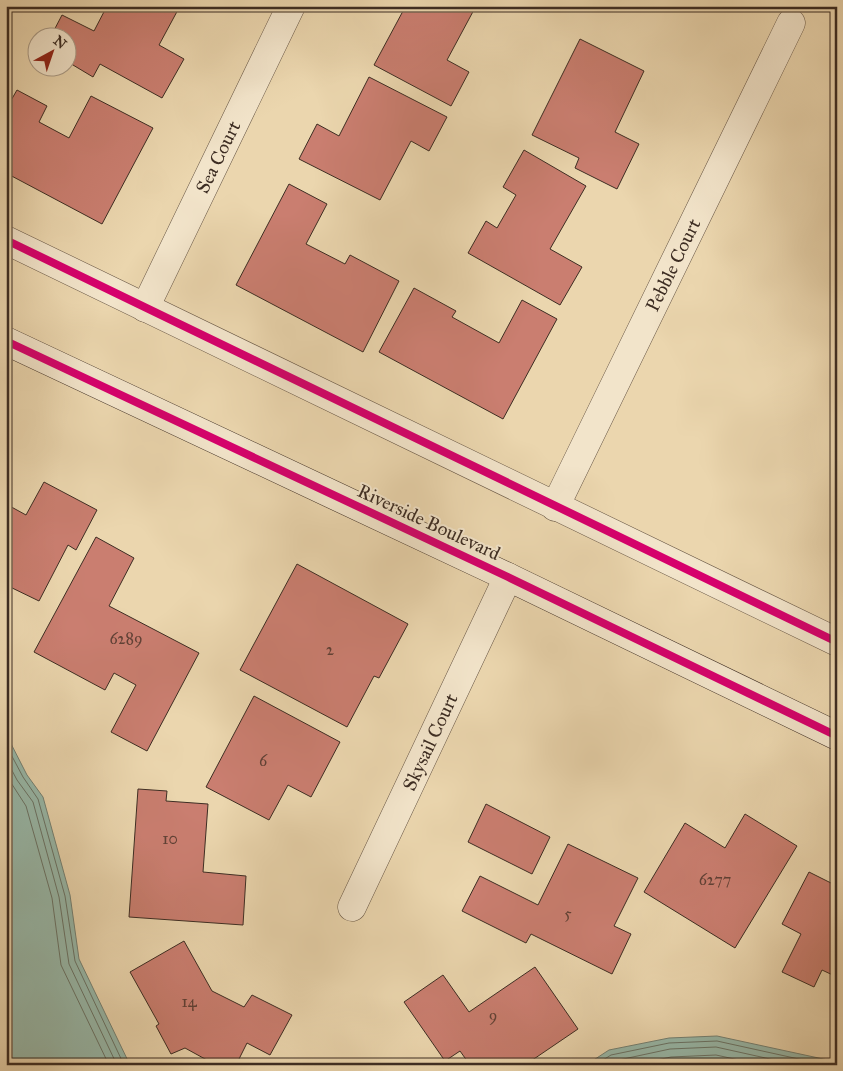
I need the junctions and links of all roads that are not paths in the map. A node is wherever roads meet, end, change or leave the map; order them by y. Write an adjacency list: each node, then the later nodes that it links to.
1 (290, 6): 4 (street, Sea Court)
2 (791, 23): 6 (street, Pebble Court)
3 (6, 240): 4 (street)
4 (145, 308): 6 (street)
5 (6, 341): 7 (street, Riverside Boulevard)
6 (555, 507): 8 (street)
7 (508, 577): 9 (street, Riverside Boulevard); 10 (street, Skysail Court)
8 (837, 642)
9 (837, 736)
10 (352, 907)

